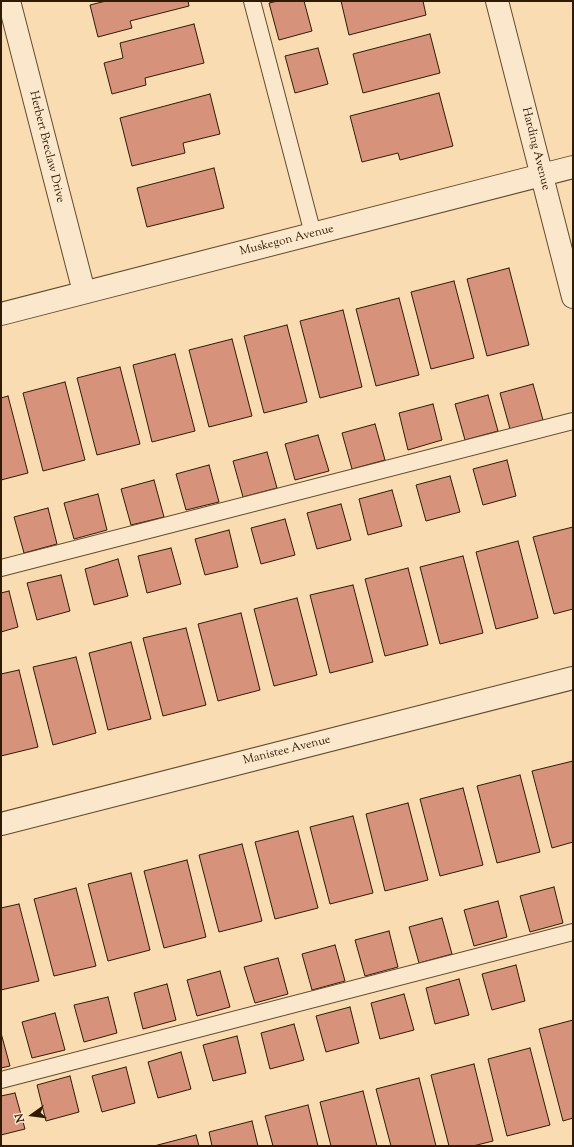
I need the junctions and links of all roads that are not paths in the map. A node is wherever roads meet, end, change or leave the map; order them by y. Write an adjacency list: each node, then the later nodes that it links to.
1 (9, 1): 7 (street, Herbert Breclaw Drive)
2 (252, 1): 6 (lane)
3 (497, 1): 5 (street, Harding Avenue)
4 (573, 167): 5 (street, Muskegon Avenue)
5 (542, 175): 6 (street, Muskegon Avenue); 8 (street, Harding Avenue)
6 (312, 234): 7 (street, Muskegon Avenue)
7 (84, 292): 9 (street, Muskegon Avenue)
8 (573, 297)
9 (1, 314)
10 (573, 421): 11 (lane)
11 (1, 568)
12 (573, 678): 13 (street, Manistee Avenue)
13 (1, 824)
14 (573, 932): 15 (lane)
15 (1, 1080)

